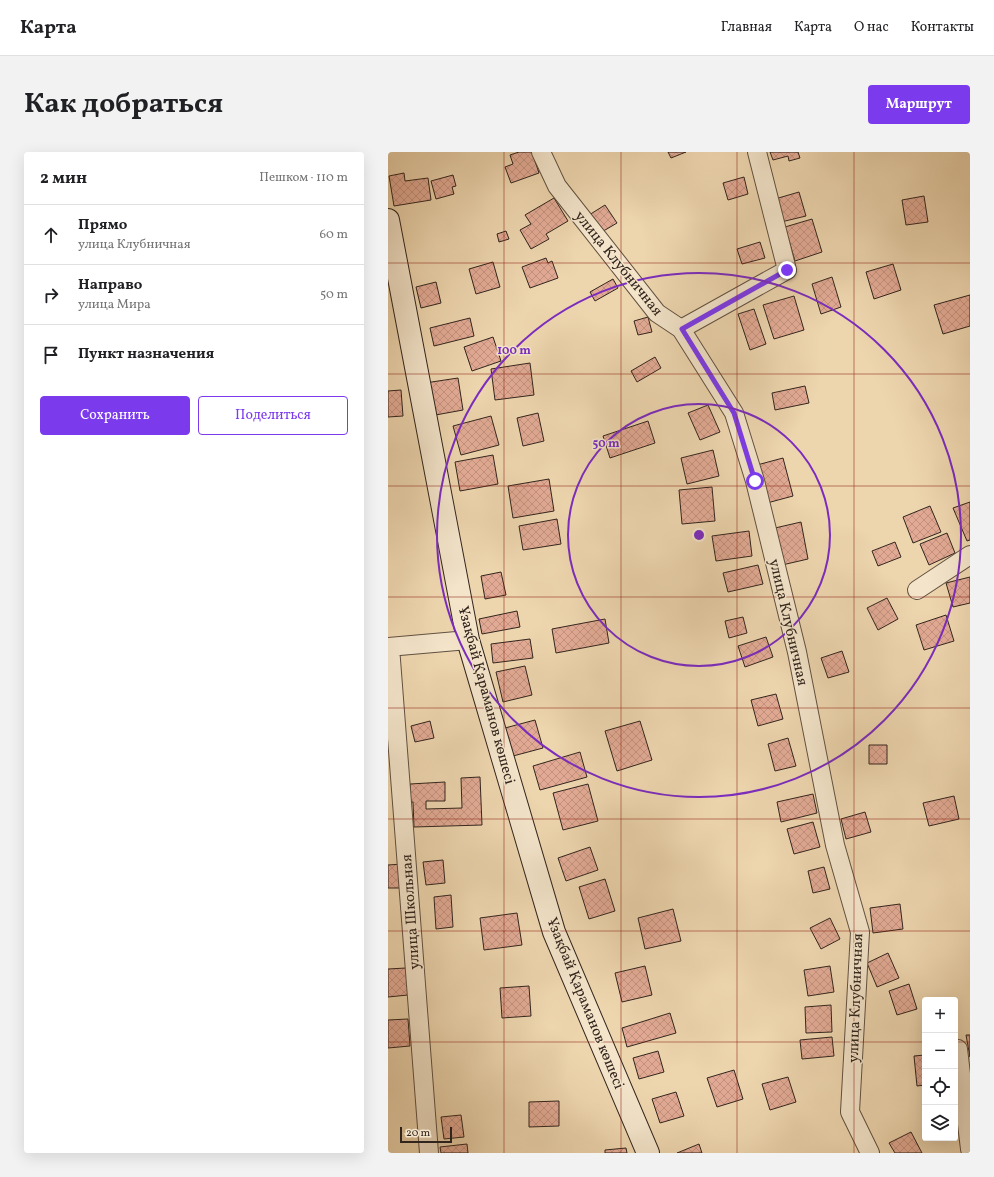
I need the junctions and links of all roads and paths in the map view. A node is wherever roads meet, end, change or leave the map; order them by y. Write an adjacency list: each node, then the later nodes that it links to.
1 (541, 152): 4 (street, улица Клубничная)
2 (757, 152): 4 (street)
3 (388, 220): 7 (street, Ұзақбай Қараманов көшесі)
4 (682, 329): 13 (street, улица Клубничная)
5 (970, 555): 6 (street)
6 (917, 590)
7 (468, 640): 8 (street); 12 (street, Ұзақбай Қараманов көшесі)
8 (389, 647): 11 (street, улица Школьная)
9 (958, 1049): 10 (street)
10 (970, 1149)
11 (429, 1153)
12 (648, 1153)
13 (870, 1153)

